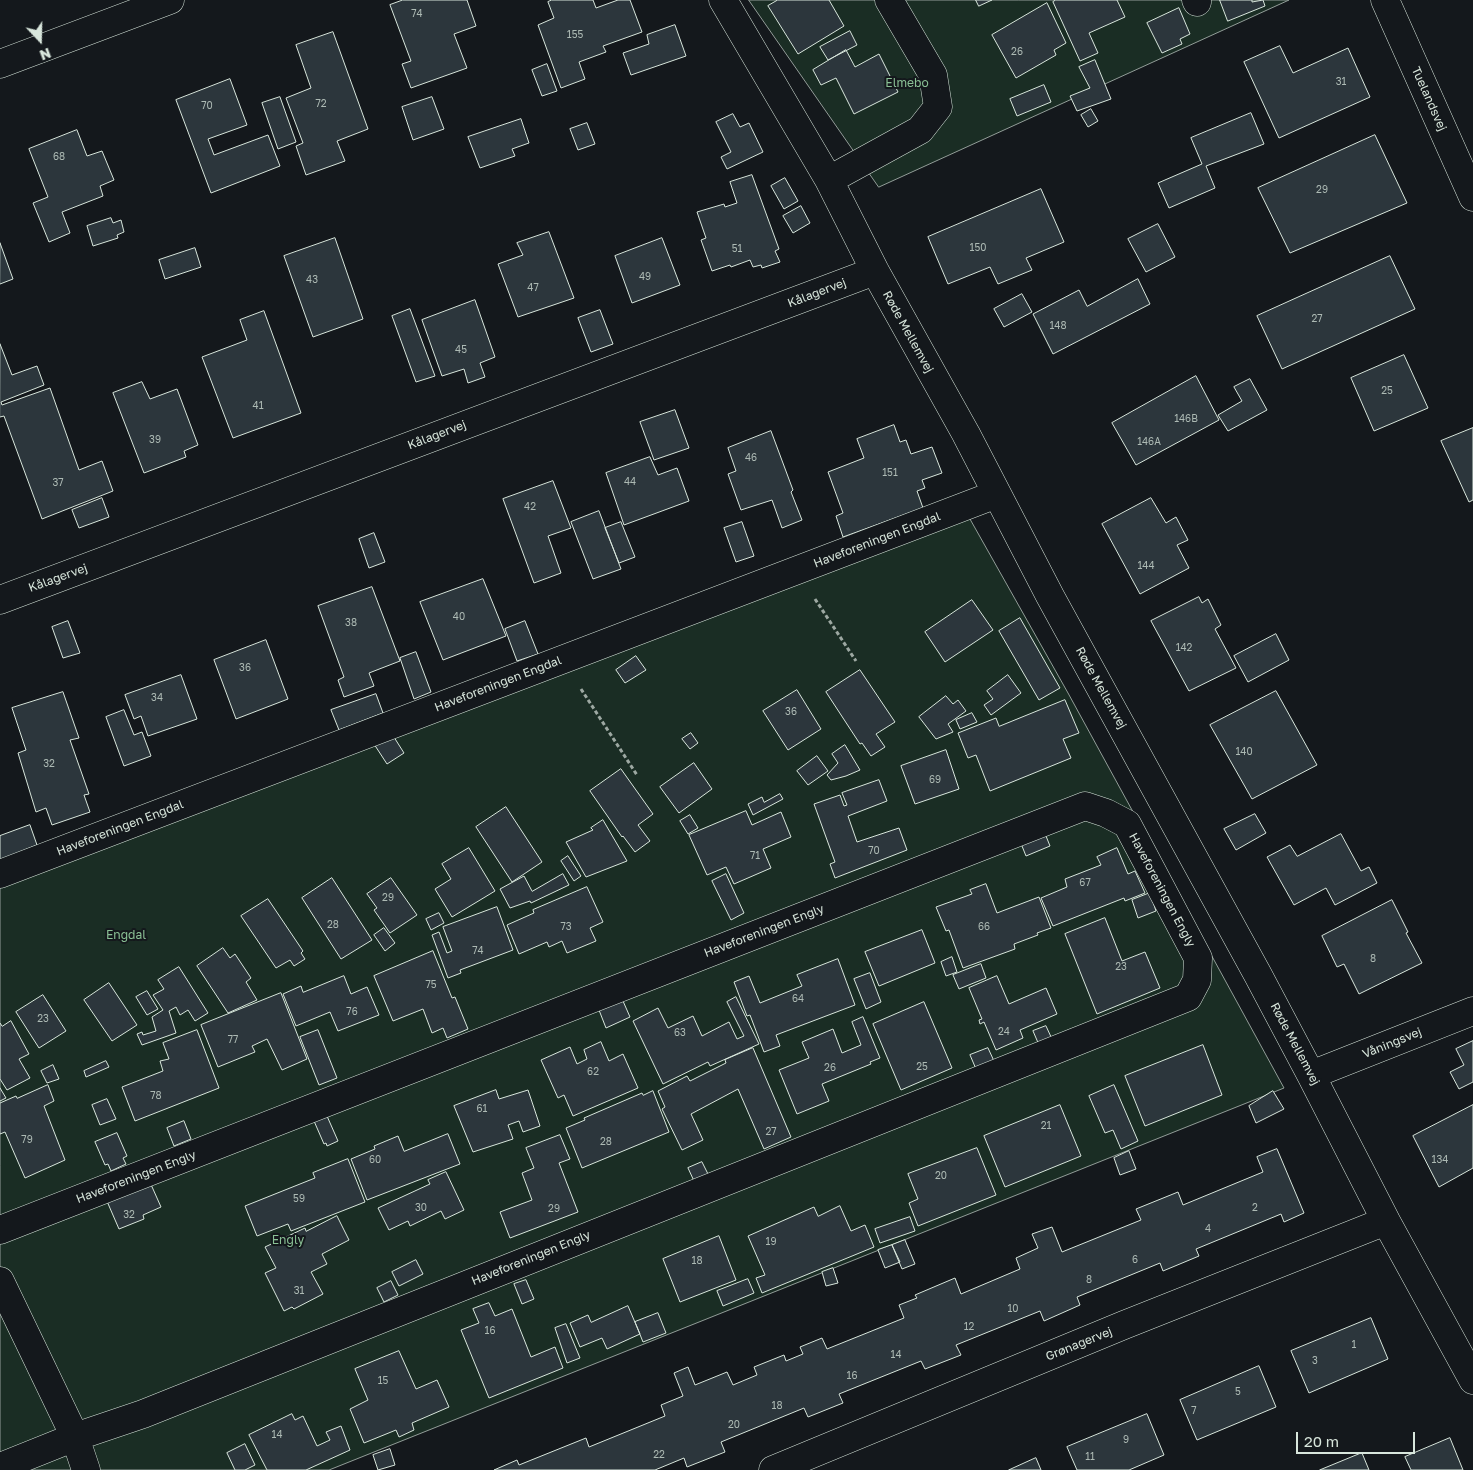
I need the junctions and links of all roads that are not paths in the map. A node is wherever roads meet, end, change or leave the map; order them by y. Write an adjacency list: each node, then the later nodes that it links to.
1 (170, 0): 5 (street)
2 (723, 0): 6 (street, Røde Mellemvej)
3 (889, 0): 6 (street)
4 (1385, 0): 7 (street, Tuelandsvej)
5 (0, 64)
6 (828, 180): 8 (street, Røde Mellemvej)
7 (1473, 197)
8 (875, 271): 9 (street, Røde Mellemvej); 10 (street, Kålagervej)
9 (997, 494): 11 (street, Haveforeningen Engdal); 13 (street, Røde Mellemvej)
10 (0, 600)
11 (0, 874)
12 (1473, 1011): 13 (street, Våningsvej)
13 (1312, 1075): 14 (street, Røde Mellemvej)
14 (1386, 1221): 17 (street, Røde Mellemvej); 21 (street, Grønagervej)
15 (0, 1230): 18 (street, Haveforeningen Engly)
16 (0, 1282): 18 (street)
17 (1473, 1380)
18 (75, 1437): 19 (street, Haveforeningen Engly); 20 (street)
19 (0, 1467)
20 (86, 1470)
21 (773, 1470)

